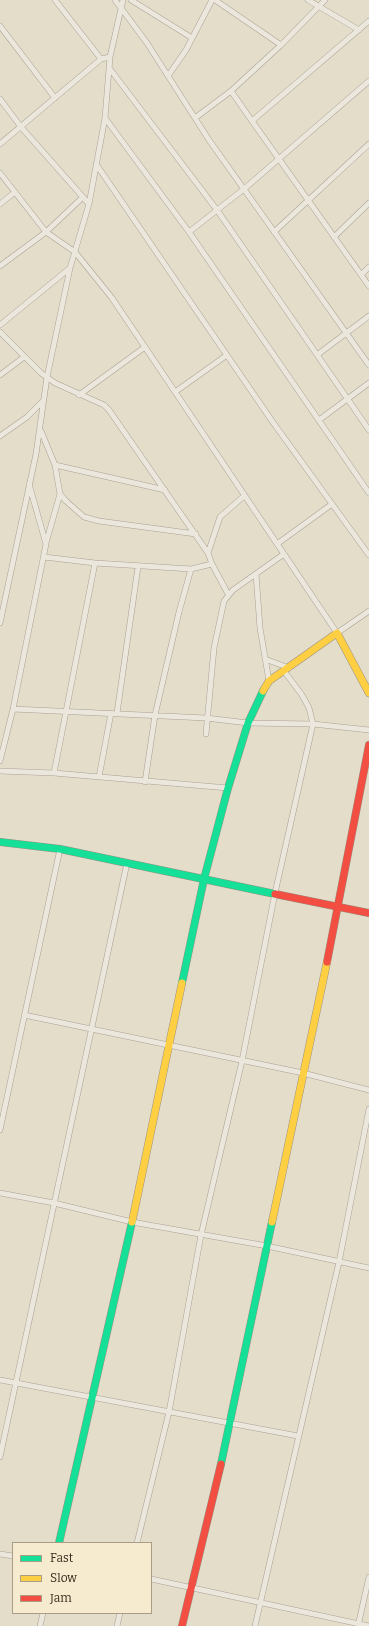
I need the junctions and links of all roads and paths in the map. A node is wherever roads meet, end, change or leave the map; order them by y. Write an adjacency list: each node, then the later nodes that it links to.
1 (55, 0): 17 (street)
2 (115, 0): 10 (street)
3 (123, 0): 10 (street)
4 (131, 0): 14 (street)
5 (212, 0): 14 (street)
6 (215, 0): 15 (street)
7 (308, 0): 9 (street)
8 (325, 0): 9 (street)
9 (318, 7): 13 (street); 15 (street)
10 (121, 8): 16 (street); 19 (street)
11 (369, 21): 13 (street)
12 (0, 26): 22 (street)
13 (359, 30): 26 (street)
14 (192, 38): 19 (street)
15 (281, 45): 21 (street)
16 (110, 57): 17 (street); 18 (street)
17 (101, 59): 22 (street)
18 (110, 69): 24 (street); 40 (street)
19 (168, 76): 25 (street)
20 (369, 81): 30 (street)
21 (231, 91): 25 (street); 26 (street)
22 (56, 98): 27 (street)
23 (0, 100): 27 (street)
24 (105, 118): 31 (street); 42 (street)
25 (195, 118): 33 (street)
26 (252, 121): 30 (street)
27 (21, 127): 28 (street); 35 (street)
28 (0, 144)
29 (369, 144): 36 (street)
30 (280, 159): 33 (street); 36 (street)
31 (96, 164): 39 (street); 56 (street)
32 (0, 173): 34 (street)
33 (244, 189): 40 (street); 43 (street)
34 (15, 192): 38 (street); 41 (street)
35 (83, 197): 39 (street); 41 (street)
36 (308, 201): 43 (street); 44 (street)
37 (369, 203): 44 (street)
38 (0, 204)
39 (89, 204): 45 (street)
40 (217, 210): 42 (street); 57 (street)
41 (46, 232): 45 (street); 46 (street)
42 (189, 232): 67 (street)
43 (274, 232): 54 (street)
44 (334, 237): 49 (street)
45 (75, 252): 48 (street); 55 (street)
46 (0, 266)
47 (369, 267): 49 (street)
48 (70, 268): 52 (street); 61 (street)
49 (361, 275): 50 (street)
50 (369, 286)
51 (369, 316): 54 (street)
52 (0, 325)
53 (0, 332): 58 (street)
54 (346, 333): 57 (street); 59 (street)
55 (145, 347): 63 (street); 64 (street)
56 (227, 355): 63 (street); 77 (street)
57 (317, 355): 65 (street)
58 (24, 357): 60 (street); 61 (street)
59 (369, 366)
60 (0, 375)
61 (47, 377): 64 (street); 66 (street)
62 (369, 383): 65 (street)
63 (175, 392): 76 (street)
64 (79, 394): 73 (street)
65 (348, 399): 67 (street); 68 (street)
66 (44, 401): 69 (street); 70 (street)
67 (319, 420): 74 (street)
68 (369, 430)
69 (41, 431): 71 (street); 72 (street)
70 (0, 436)
71 (55, 465): 73 (street); 75 (street)
72 (29, 483): 79 (street); 92 (street)
73 (165, 490): 78 (street)
74 (369, 492)
75 (60, 494): 78 (street); 79 (street)
76 (244, 496): 80 (street); 81 (street)
77 (332, 504): 80 (street); 83 (street)
78 (196, 534): 81 (street)
79 (46, 544): 84 (street)
80 (277, 544): 82 (street)
81 (208, 553): 86 (street)
82 (284, 554): 89 (street); 93 (street)
83 (369, 555)
84 (44, 557): 85 (street); 98 (street)
85 (95, 563): 87 (street); 99 (street)
86 (212, 564): 88 (street); 90 (street)
87 (138, 567): 88 (street); 101 (street)
88 (191, 569): 102 (street)
89 (256, 574): 90 (street); 94 (street)
90 (228, 594): 103 (street)
91 (369, 611): 93 (street)
92 (0, 623)
93 (337, 633): 95 (street); 97 (street)
94 (265, 659): 95 (street); 96 (street)
95 (287, 669): 96 (street); 105 (street)
96 (269, 681): 104 (street)
97 (369, 693)
98 (13, 709): 99 (street); 109 (street)
99 (67, 711): 100 (street); 111 (street)
100 (111, 713): 101 (street); 112 (street)
101 (117, 714): 102 (street)
102 (155, 715): 103 (street); 113 (street)
103 (206, 718): 104 (street); 107 (street)
104 (248, 723): 105 (street); 114 (street)
105 (313, 724): 106 (street); 119 (street)
106 (369, 730)
107 (206, 734)
108 (369, 745): 120 (street)
109 (0, 761)
110 (0, 771): 111 (street)
111 (54, 774): 112 (street)
112 (99, 777): 113 (street)
113 (145, 782): 114 (street)
114 (228, 788): 118 (street)
115 (0, 842): 116 (street)
116 (60, 849): 117 (street); 122 (street)
117 (127, 863): 118 (street); 123 (street)
118 (204, 879): 119 (street); 124 (street)
119 (275, 893): 120 (street); 125 (street)
120 (338, 907): 121 (street); 126 (street)
121 (369, 913)
122 (24, 1015): 123 (street); 129 (street)
123 (92, 1029): 124 (street); 131 (street)
124 (168, 1044): 125 (street); 132 (street)
125 (242, 1061): 126 (street); 133 (street)
126 (303, 1073): 127 (street); 134 (street)
127 (369, 1090)
128 (369, 1109): 135 (street)
129 (0, 1130)
130 (0, 1193): 131 (street)
131 (54, 1203): 132 (street); 138 (street)
132 (132, 1222): 133 (street); 139 (street)
133 (201, 1234): 134 (street); 140 (street)
134 (267, 1246): 135 (street); 141 (street)
135 (339, 1262): 136 (street); 142 (street)
136 (369, 1268)
137 (0, 1380): 138 (street)
138 (16, 1383): 139 (street); 143 (street)
139 (92, 1398): 140 (street); 144 (street)
140 (169, 1412): 141 (street); 145 (street)
141 (230, 1424): 142 (street); 150 (street)
142 (298, 1436): 151 (street)
143 (0, 1458)
144 (59, 1542)
145 (137, 1542)
146 (0, 1554): 147 (street)
147 (12, 1556)
148 (369, 1577): 154 (street)
149 (152, 1579): 150 (street)
150 (191, 1588): 151 (street); 157 (street)
151 (261, 1602): 154 (street); 158 (street)
152 (43, 1614): 155 (street)
153 (120, 1614): 156 (street)
154 (358, 1625): 159 (street)
155 (40, 1626)
156 (117, 1626)
157 (182, 1626)
158 (255, 1626)
159 (369, 1626)

